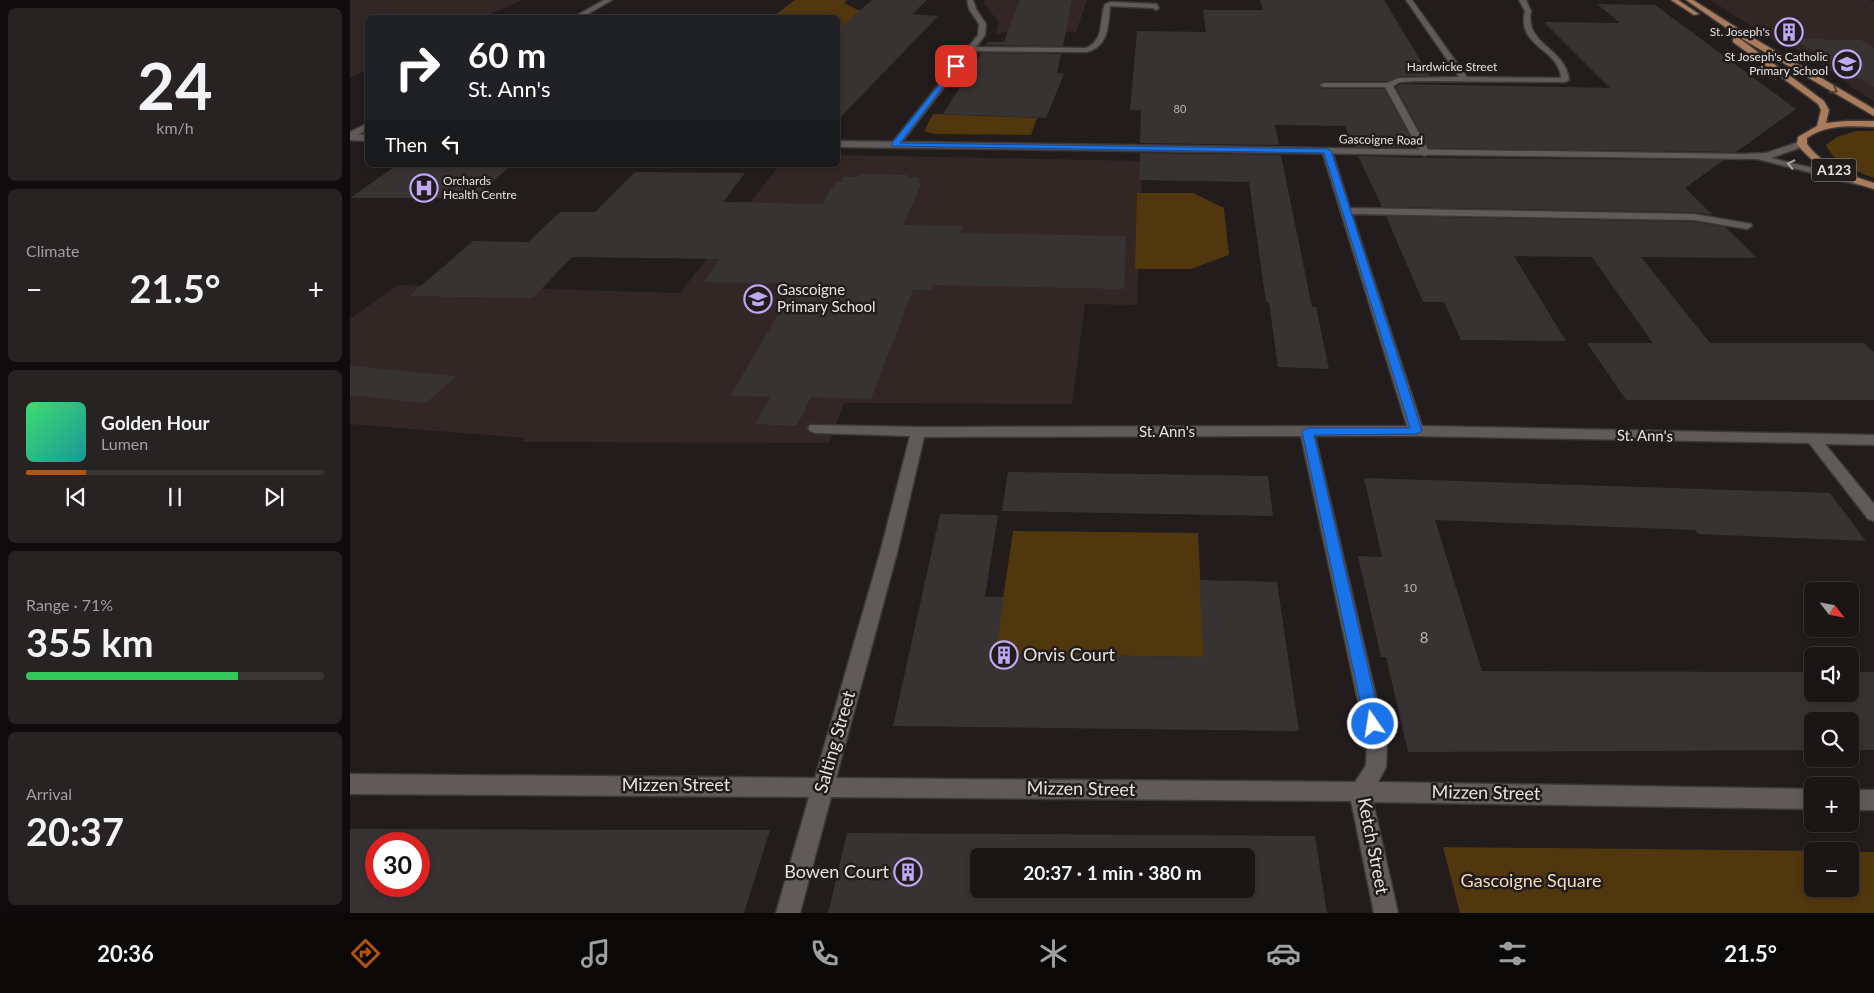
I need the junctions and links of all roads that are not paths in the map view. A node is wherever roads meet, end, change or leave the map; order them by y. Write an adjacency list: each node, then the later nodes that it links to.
1 (610, 0): 8 (street)
2 (970, 0): 9 (street)
3 (1409, 0): 10 (street)
4 (1522, 0): 10 (street, Hardwicke Street)
5 (1674, 0): 15 (main road)
6 (1688, 0): 13 (main road, one-way to 13)
7 (1156, 8): 9 (street)
8 (581, 15)
9 (970, 49): 21 (street)
10 (1464, 79): 12 (street, Hardwicke Street)
11 (1324, 85): 12 (street)
12 (1388, 85): 23 (street, Hardwicke Street)
13 (1874, 113)
14 (1874, 124): 15 (main road, A123)
15 (1821, 127): 20 (main road, A123)
16 (365, 128): 17 (street)
17 (350, 136): 18 (street)
18 (365, 138)
19 (840, 144): 21 (street, Gascoigne Road)
20 (1802, 144): 24 (street, Gascoigne Road); 25 (main road, A123)
21 (895, 145): 22 (street, Gascoigne Road)
22 (1327, 151): 23 (street, Gascoigne Road); 26 (street)
23 (1425, 153): 24 (street, Gascoigne Road)
24 (1743, 157): 25 (street, Gascoigne Road, one-way to 24)
25 (1873, 186)
26 (1346, 211): 27 (street); 30 (street)
27 (1747, 226)
28 (815, 428): 31 (street, St. Ann's)
29 (1308, 431): 30 (street, St. Ann's); 31 (street, St. Ann's); 37 (street, Ketch Street)
30 (1416, 431): 32 (street, St. Ann's)
31 (918, 432): 36 (street, Salting Street)
32 (1813, 439): 33 (street, St. Ann's); 34 (street)
33 (1874, 440)
34 (1874, 515)
35 (350, 784): 36 (street, Mizzen Street)
36 (822, 786): 37 (street, Mizzen Street); 41 (street, Salting Street)
37 (1360, 792): 38 (street, Mizzen Street); 42 (street, Ketch Street)
38 (1804, 799)
39 (1859, 800): 40 (street)
40 (1874, 800)
41 (788, 913)
42 (1386, 913)

